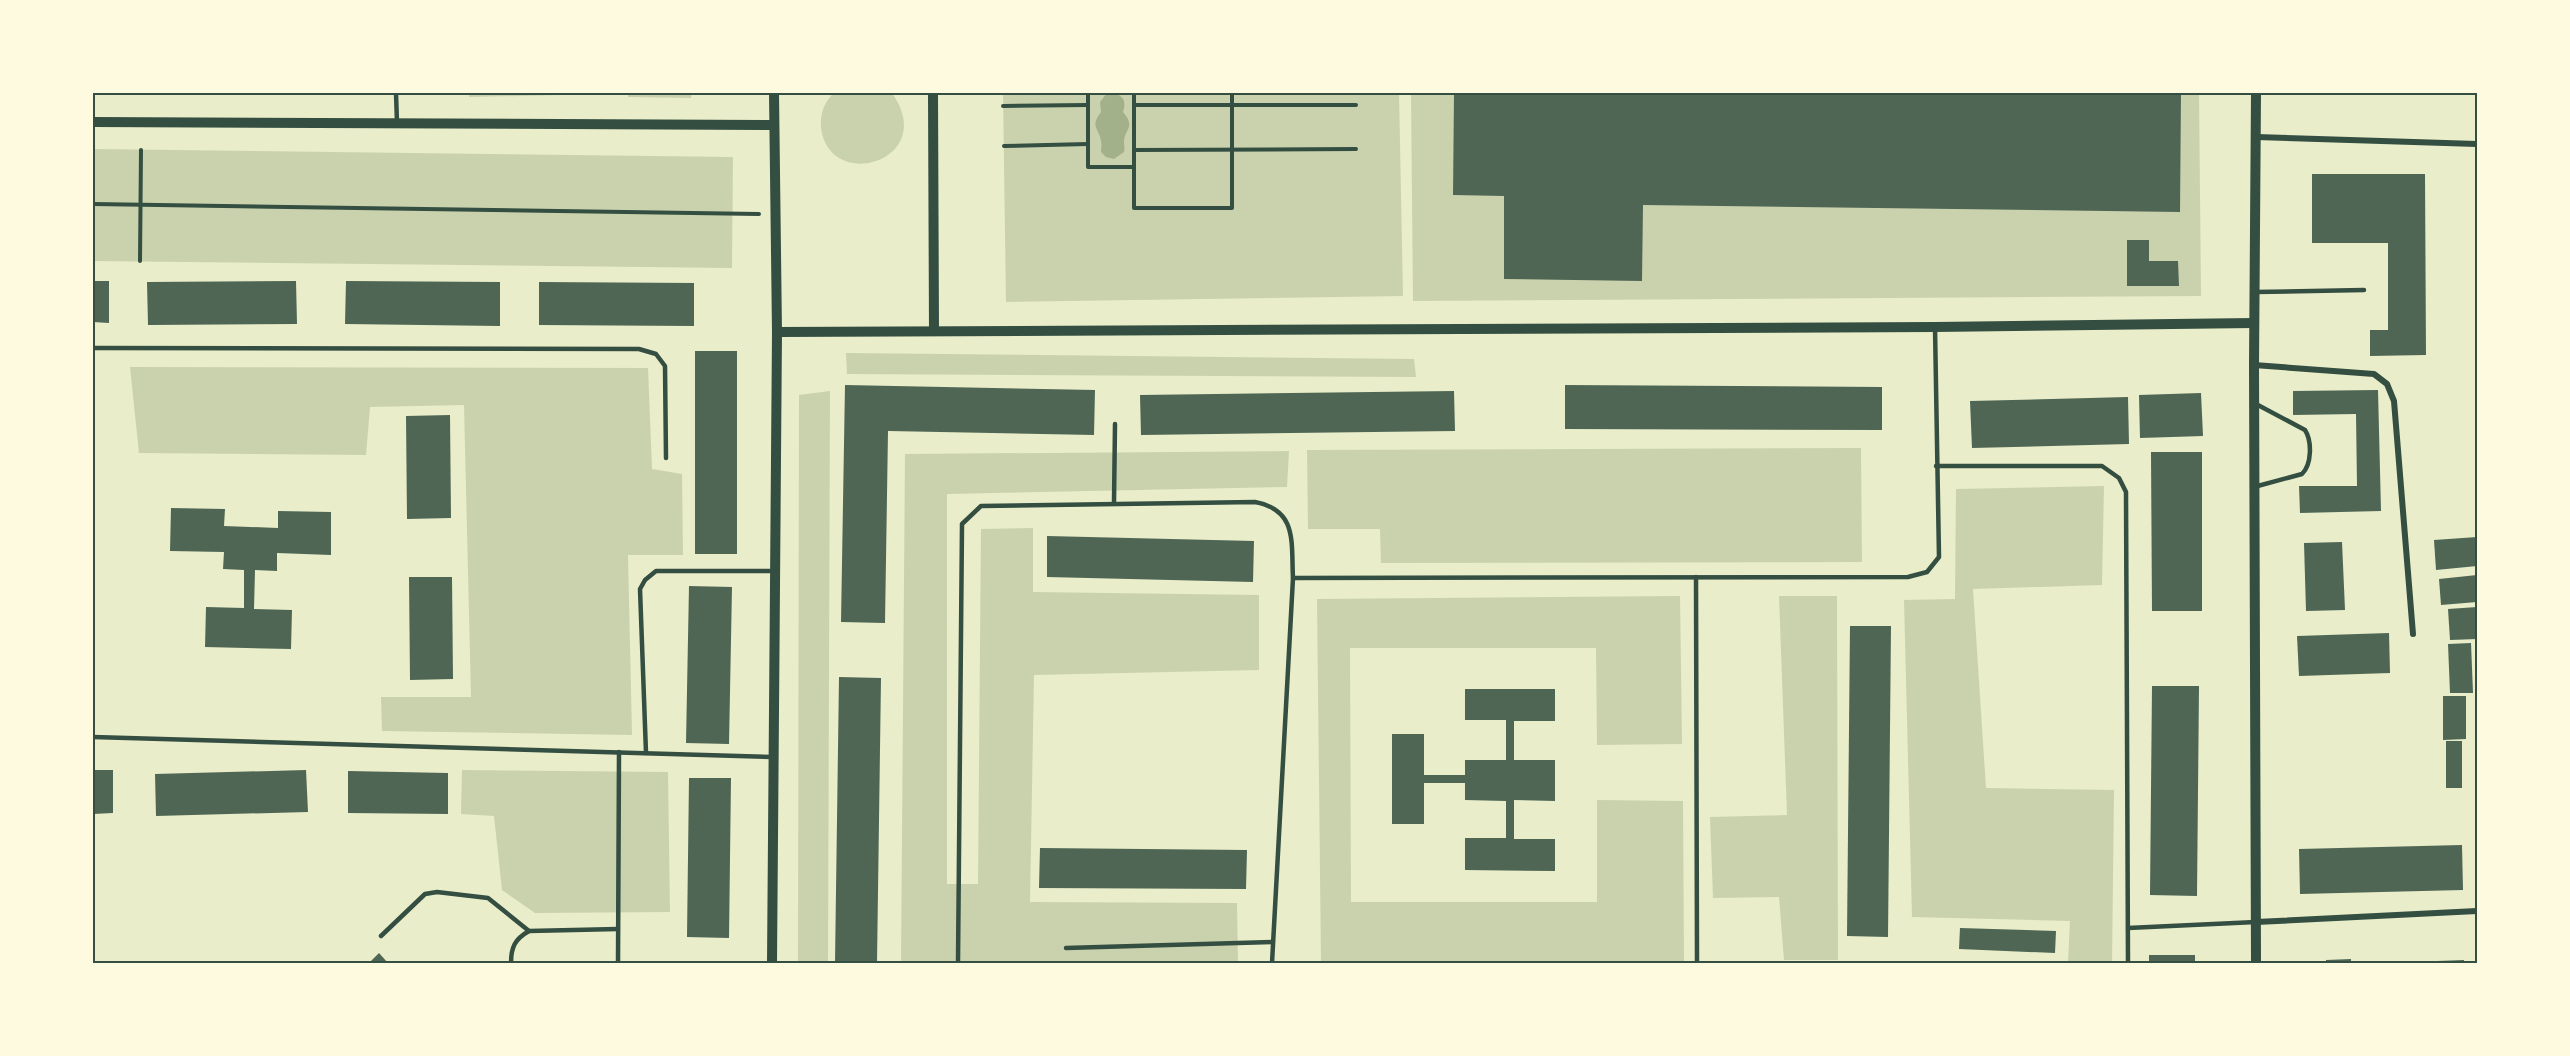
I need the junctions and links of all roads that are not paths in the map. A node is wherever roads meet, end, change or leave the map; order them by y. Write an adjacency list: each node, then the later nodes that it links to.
1 (396, 93): 6 (lane)
2 (774, 93): 7 (street)
3 (933, 93): 14 (street)
4 (2256, 93): 8 (street)
5 (93, 122): 6 (street)
6 (397, 123): 7 (street)
7 (774, 125): 15 (street)
8 (2256, 137): 9 (street); 11 (street)
9 (2477, 144)
10 (2364, 290): 11 (lane)
11 (2254, 292): 12 (street)
12 (2254, 323): 13 (street); 17 (street)
13 (1935, 327): 14 (street); 21 (lane)
14 (934, 331): 15 (street)
15 (777, 332): 24 (street)
16 (93, 348): 20 (lane)
17 (2254, 365): 18 (street); 27 (street)
18 (2254, 403): 22 (street); 22 (lane)
19 (1115, 424): 23 (lane)
20 (666, 458)
21 (1936, 466): 25 (lane); 34 (lane)
22 (2254, 487): 33 (street)
23 (1114, 502): 26 (lane); 43 (lane)
24 (775, 571): 30 (lane); 31 (street)
25 (1696, 577): 26 (lane); 45 (lane)
26 (1293, 579): 38 (lane)
27 (2413, 634)
28 (93, 736): 29 (lane)
29 (619, 752): 30 (lane); 35 (lane)
30 (646, 753): 31 (lane)
31 (773, 757): 42 (street)
32 (2477, 911): 33 (street)
33 (2256, 922): 34 (lane); 47 (street)
34 (2128, 928): 46 (lane)
35 (618, 929): 36 (lane); 41 (lane)
36 (529, 932): 37 (lane); 40 (lane)
37 (381, 936)
38 (1273, 942): 39 (lane); 44 (lane)
39 (1066, 948)
40 (511, 963)
41 (618, 963)
42 (772, 963)
43 (958, 963)
44 (1272, 963)
45 (1697, 963)
46 (2128, 963)
47 (2256, 963)

